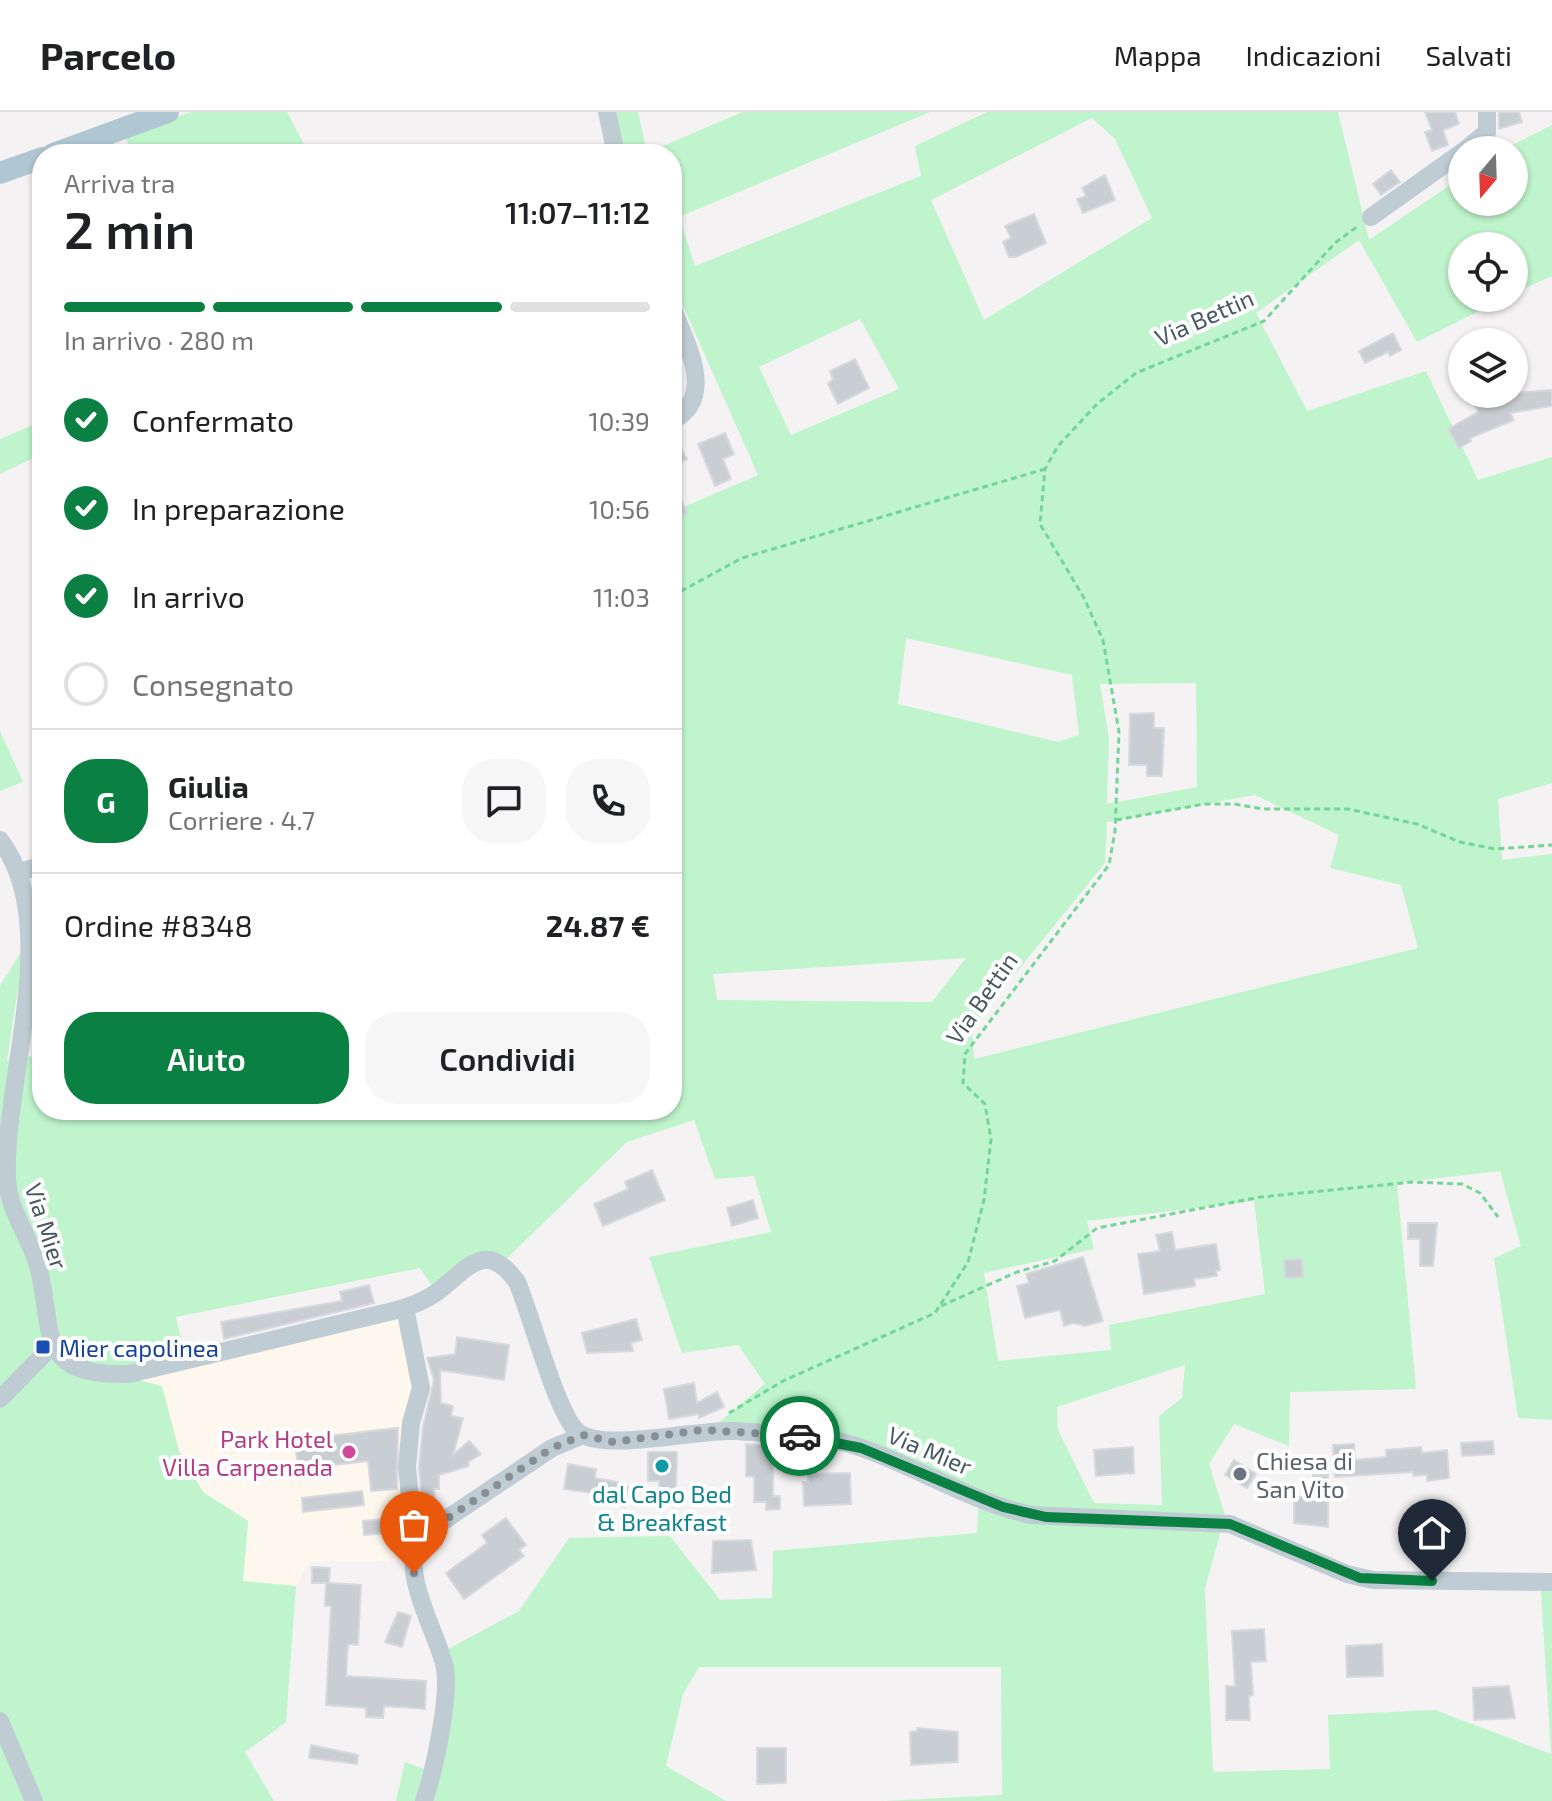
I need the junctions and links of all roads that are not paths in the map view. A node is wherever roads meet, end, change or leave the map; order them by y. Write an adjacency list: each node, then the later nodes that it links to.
1 (168, 112): 5 (main road)
2 (607, 112): 6 (street)
3 (1487, 112): 4 (street)
4 (1482, 136)
5 (80, 144)
6 (614, 144)
7 (32, 162): 9 (main road)
8 (1448, 162): 10 (street)
9 (0, 173)
10 (1371, 217)
11 (682, 336): 12 (street)
12 (682, 414)
13 (0, 840): 15 (street, Via Mier)
14 (32, 868): 15 (street)
15 (20, 872): 17 (street, Via Mier)
16 (405, 1308): 17 (street); 19 (street); 20 (street)
17 (52, 1346): 18 (street)
18 (0, 1399)
19 (583, 1435): 20 (street); 21 (street, Via Mier)
20 (415, 1549): 24 (street)
21 (1552, 1582)
22 (0, 1721): 23 (street)
23 (34, 1801)
24 (424, 1801)

